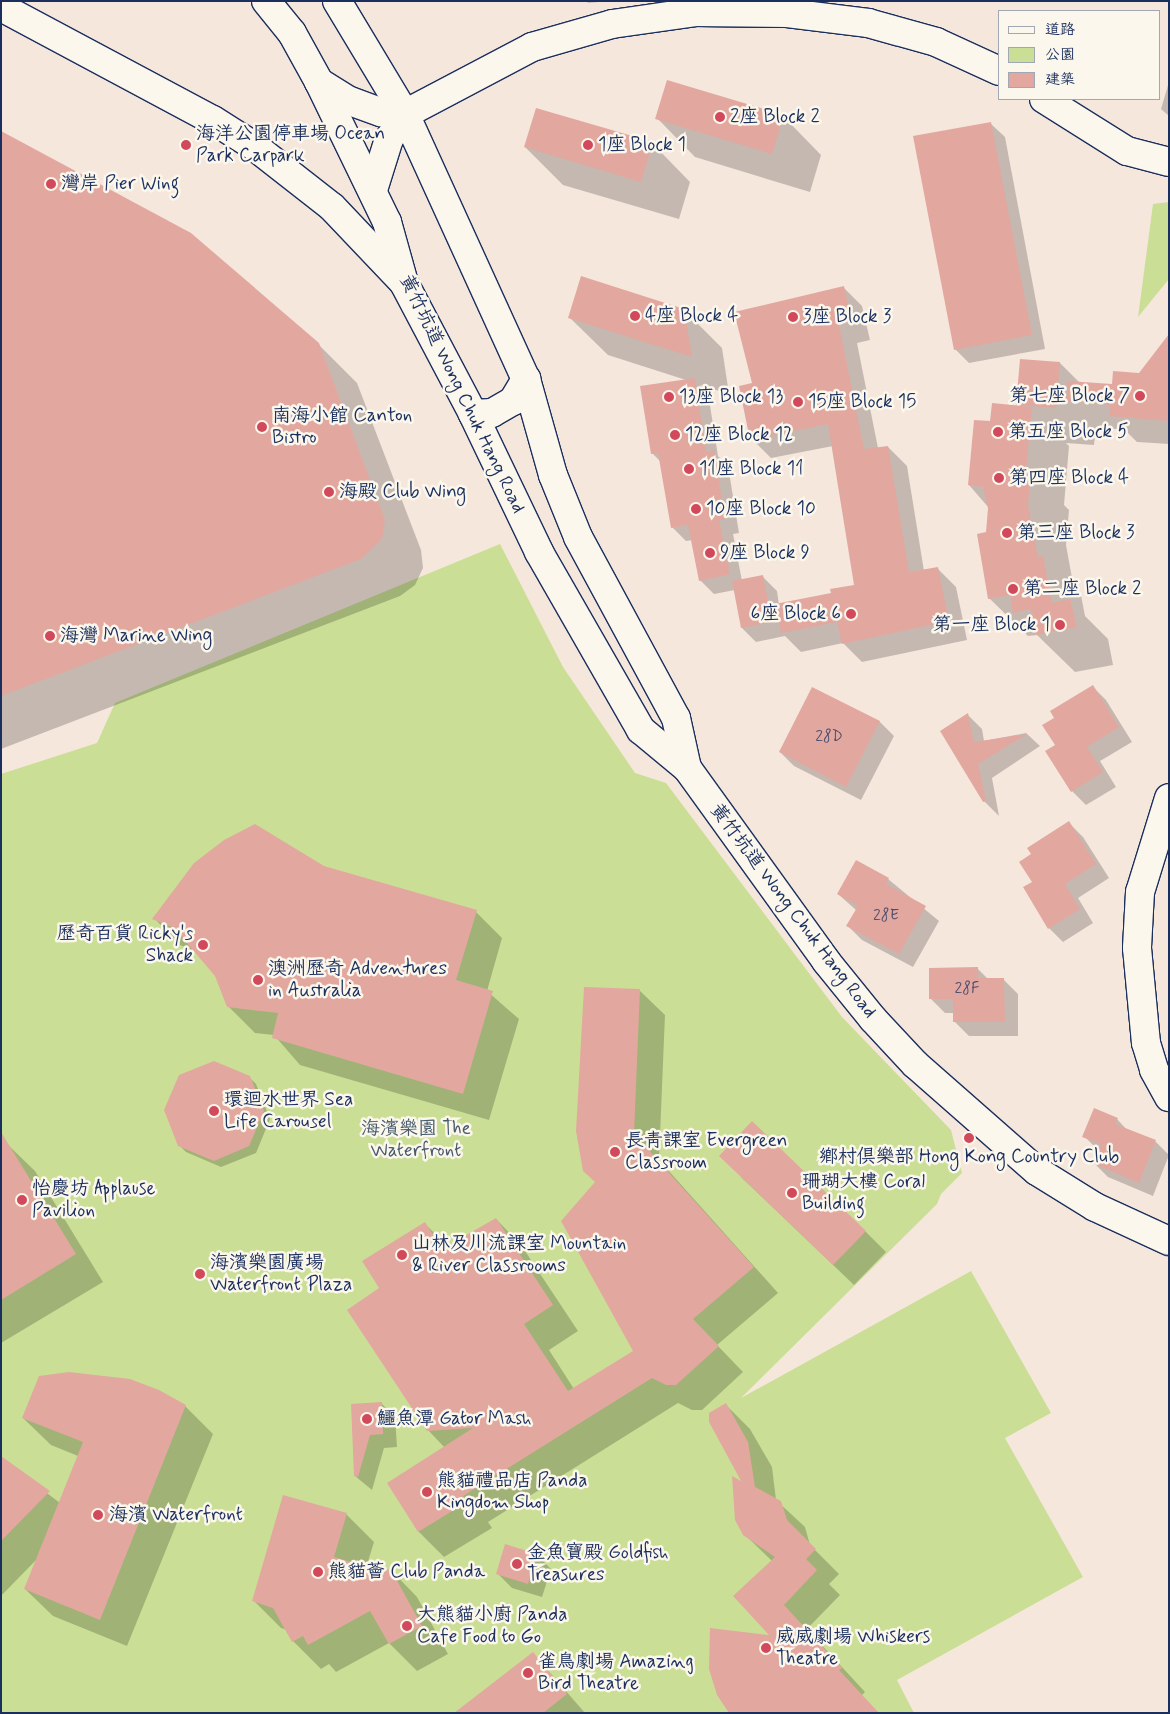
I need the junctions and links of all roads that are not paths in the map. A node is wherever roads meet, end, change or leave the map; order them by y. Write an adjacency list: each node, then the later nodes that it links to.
1 (266, 1): 5 (main road, 黃竹坑道 Wong Chuk Hang Road)
2 (337, 1): 7 (main road, 黃竹坑道 Wong Chuk Hang Road)
3 (1, 7): 10 (main road)
4 (998, 71): 7 (main road)
5 (319, 82): 7 (main road); 9 (main road, 黃竹坑道 Wong Chuk Hang Road)
6 (1046, 100): 8 (main road)
7 (405, 114): 9 (main road); 11 (main road, 黃竹坑道 Wong Chuk Hang Road)
8 (1169, 162)
9 (373, 190): 10 (main road, 黃竹坑道 Wong Chuk Hang Road)
10 (404, 283): 12 (main road, 黃竹坑道 Wong Chuk Hang Road)
11 (526, 379): 12 (main road); 13 (main road, 黃竹坑道 Wong Chuk Hang Road)
12 (473, 414): 13 (main road, 黃竹坑道 Wong Chuk Hang Road)
13 (687, 768): 16 (main road, 黃竹坑道 Wong Chuk Hang Road)
14 (1169, 798): 15 (main road)
15 (1169, 1097)
16 (1169, 1241)

